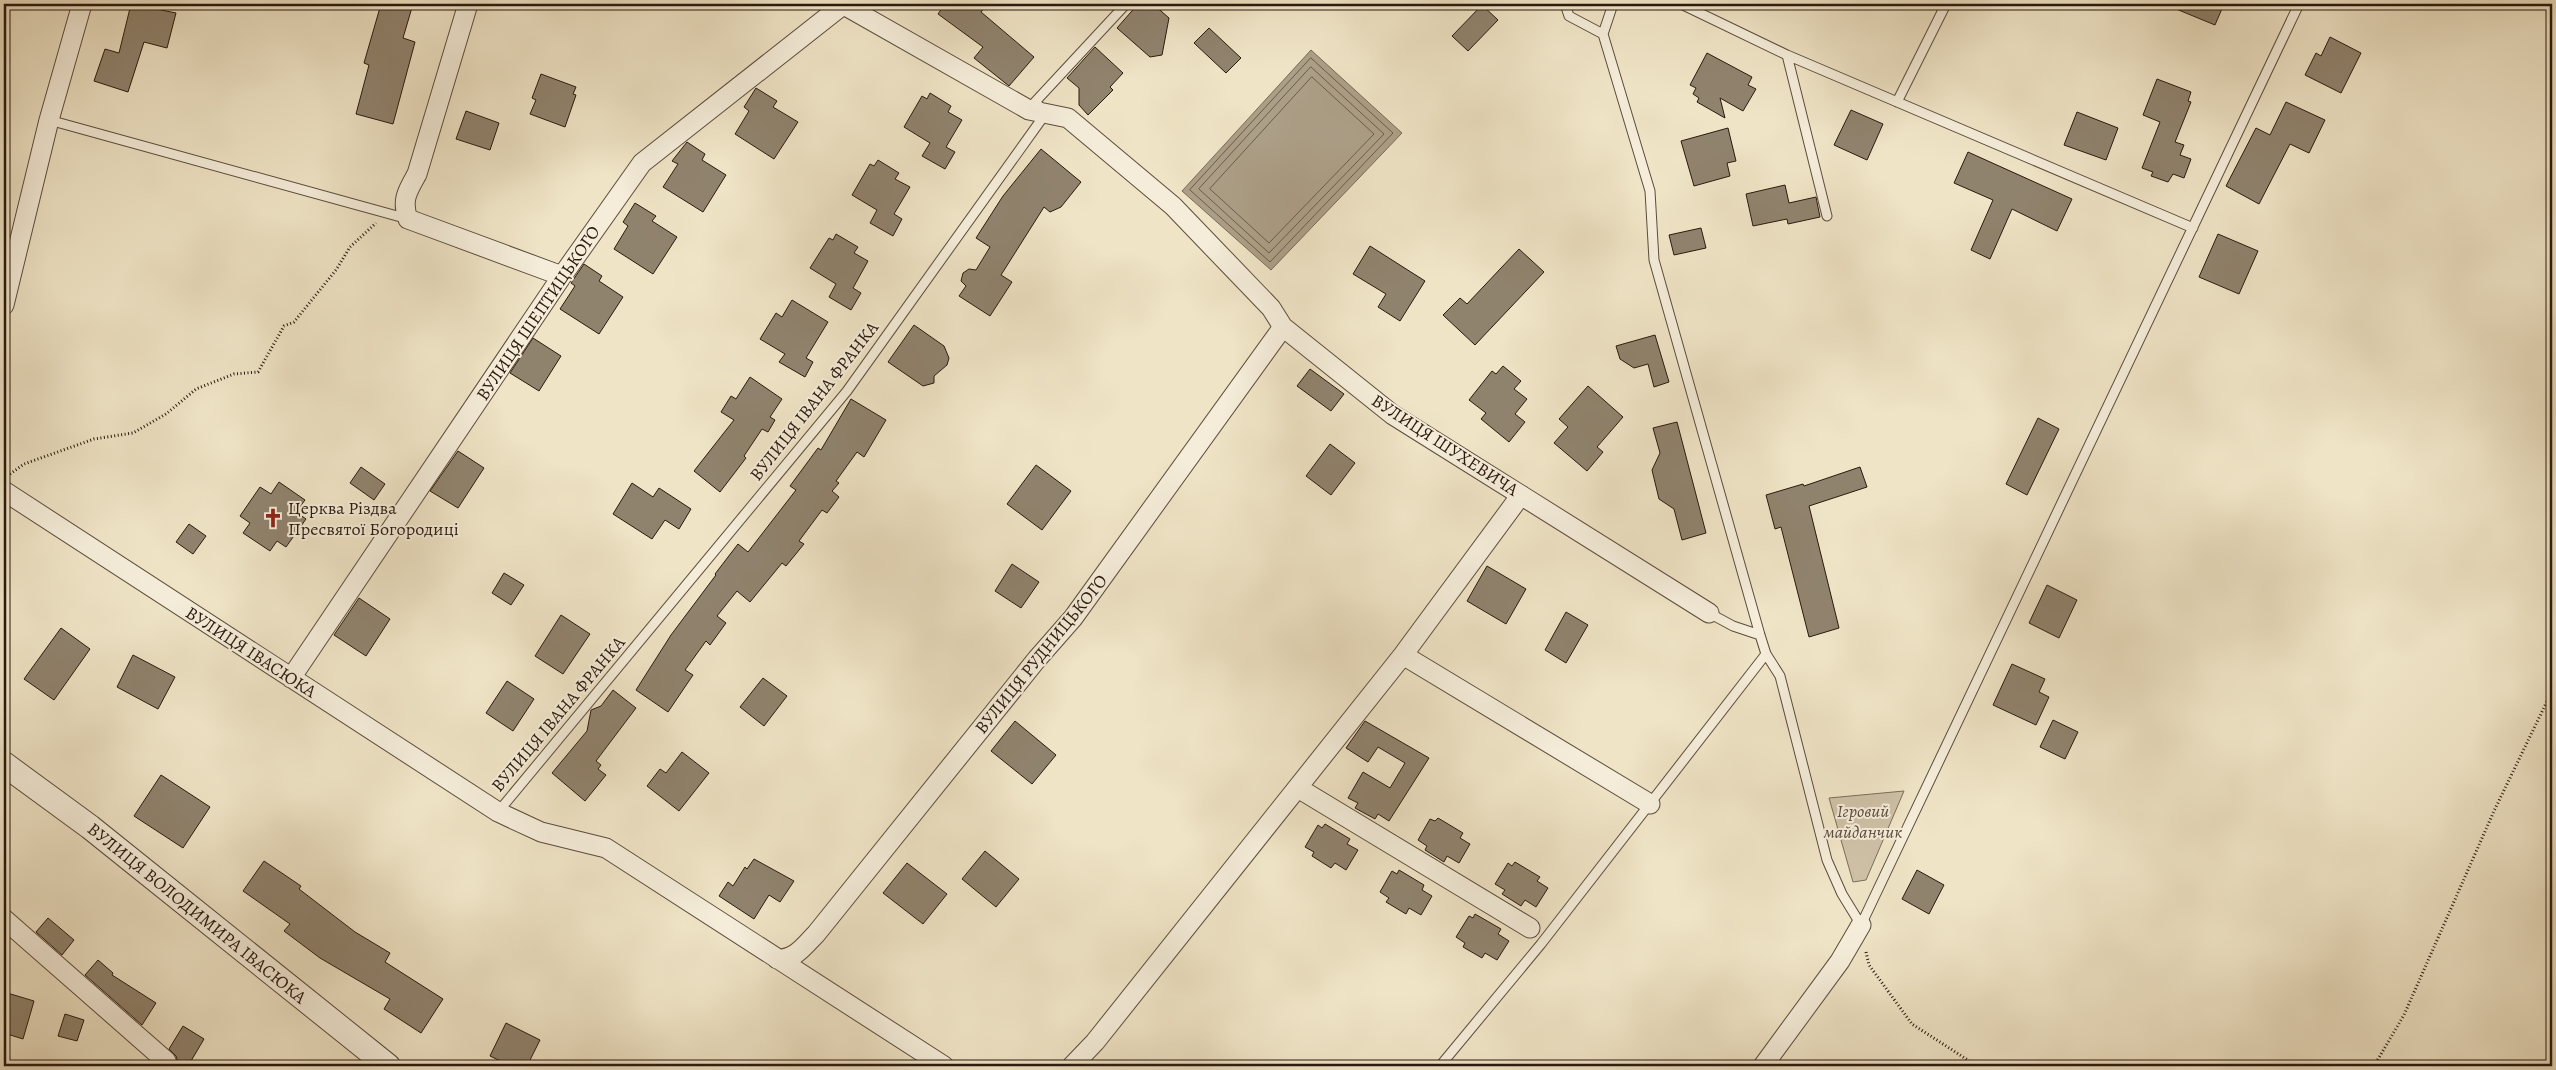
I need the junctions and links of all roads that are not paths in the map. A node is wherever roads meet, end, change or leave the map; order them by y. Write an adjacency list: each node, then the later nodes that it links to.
1 (82, 4): 14 (street)
2 (468, 4): 16 (street)
3 (844, 4): 13 (street, ВУЛИЦЯ ШУХЕВИЧА); 18 (street, ВУЛИЦЯ ШЕПТИЦЬКОГО)
4 (1126, 4): 13 (lane)
5 (1565, 4): 10 (lane)
6 (1612, 4): 10 (lane)
7 (1681, 4): 11 (lane)
8 (1946, 4): 12 (lane)
9 (2299, 4): 17 (lane)
10 (1603, 34): 24 (lane)
11 (1787, 55): 12 (lane); 15 (lane)
12 (1897, 102): 17 (lane)
13 (1046, 113): 20 (street, ВУЛИЦЯ ШУХЕВИЧА); 31 (lane, ВУЛИЦЯ ІВАНА ФРАНКА)
14 (49, 120): 16 (lane); 19 (street)
15 (1827, 216)
16 (408, 219): 18 (street)
17 (2193, 228): 33 (lane)
18 (562, 276): 27 (street, ВУЛИЦЯ ШЕПТИЦЬКОГО)
19 (4, 305)
20 (1283, 327): 22 (street, ВУЛИЦЯ ШУХЕВИЧА); 35 (street, ВУЛИЦЯ РУДНИЦЬКОГО)
21 (4, 491): 27 (street, ВУЛИЦЯ ІВАСЮКА)
22 (1521, 495): 23 (street, ВУЛИЦЯ ШУХЕВИЧА); 26 (street)
23 (1709, 613): 24 (lane)
24 (1760, 635): 25 (lane)
25 (1766, 654): 30 (lane); 33 (lane)
26 (1403, 655): 29 (street); 30 (street)
27 (290, 678): 31 (street, ВУЛИЦЯ ІВАСЮКА)
28 (4, 764): 36 (street, ВУЛИЦЯ ВОЛОДИМИРА ІВАСЮКА)
29 (1298, 788): 34 (street); 39 (street)
30 (1650, 804): 40 (lane)
31 (498, 812): 35 (street, ВУЛИЦЯ ІВАСЮКА)
32 (4, 920): 37 (street)
33 (1861, 925): 41 (street)
34 (1530, 928)
35 (777, 959): 38 (street, ВУЛИЦЯ ІВАСЮКА)
36 (383, 1065)
37 (168, 1066)
38 (944, 1066)
39 (1072, 1066)
40 (1440, 1066)
41 (1762, 1066)

